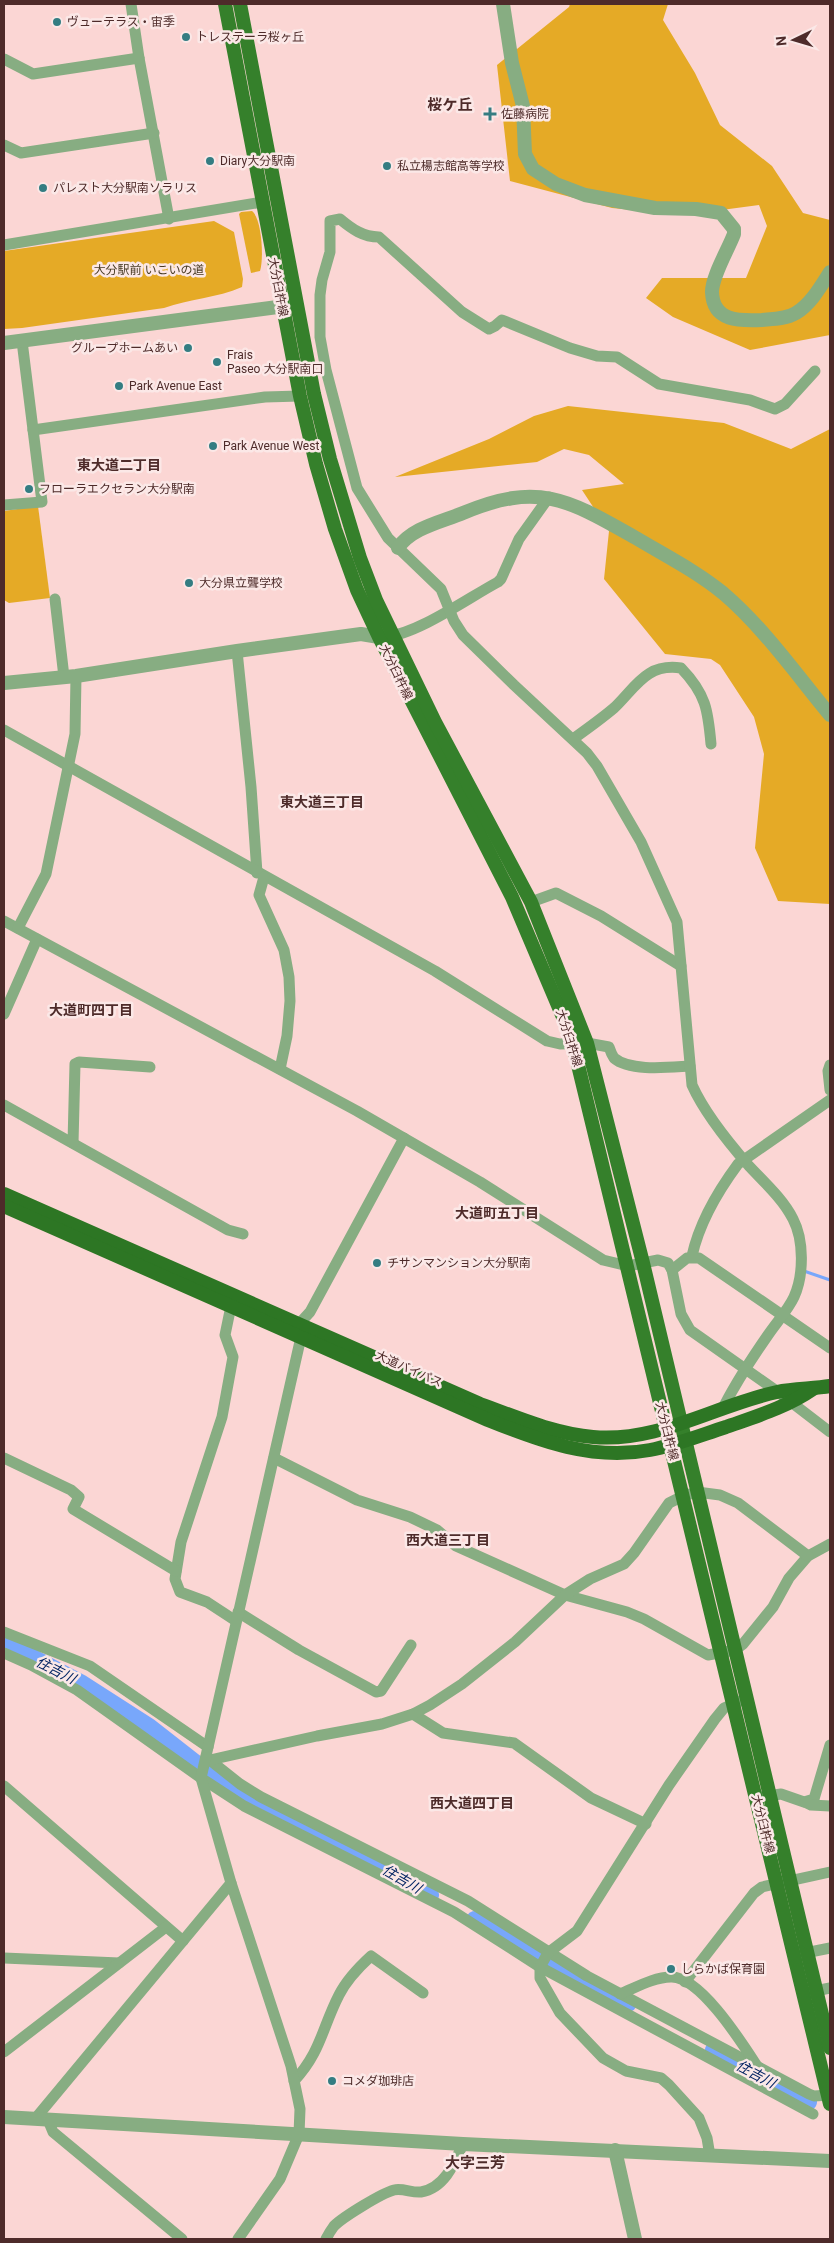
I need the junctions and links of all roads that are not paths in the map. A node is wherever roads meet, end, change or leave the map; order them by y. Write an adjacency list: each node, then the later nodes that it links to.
1 (131, 4): 5 (street)
2 (224, 4): 9 (main road, 大分臼杵線)
3 (240, 4): 13 (main road, 大分臼杵線)
4 (503, 4): 12 (street)
5 (139, 58): 6 (street); 7 (street)
6 (4, 59)
7 (154, 133): 8 (street); 10 (street)
8 (4, 145)
9 (262, 202): 10 (street); 14 (main road, 大分臼杵線)
10 (169, 219): 11 (street)
11 (4, 245)
12 (830, 272)
13 (298, 304): 14 (street); 25 (main road, 大分臼杵線)
14 (282, 306): 15 (street); 18 (main road, 大分臼杵線)
15 (22, 341): 16 (street); 19 (street)
16 (4, 343)
17 (815, 372): 22 (street)
18 (300, 396): 19 (street); 26 (main road, 大分臼杵線)
19 (33, 430): 21 (street)
20 (549, 498): 22 (street); 24 (street); 30 (street)
21 (4, 505)
22 (398, 548): 24 (street)
23 (54, 599): 28 (street)
24 (450, 609): 25 (street); 32 (street)
25 (393, 636): 26 (street); 36 (main road, 大分臼杵線)
26 (379, 637): 27 (street); 42 (main road, 大分臼杵線)
27 (237, 650): 28 (street); 35 (street)
28 (70, 677): 29 (street); 34 (street)
29 (4, 683)
30 (830, 715)
31 (4, 730): 34 (street)
32 (573, 739): 33 (street); 40 (street)
33 (711, 744)
34 (68, 766): 35 (street); 38 (street)
35 (260, 875): 42 (street); 46 (street)
36 (531, 902): 40 (street); 42 (main road, 大分臼杵線)
37 (4, 921): 38 (street)
38 (18, 928): 39 (street)
39 (37, 939): 41 (street); 46 (street)
40 (681, 966): 44 (street)
41 (4, 1014)
42 (580, 1044): 44 (street); 57 (main road, 大分臼杵線); 58 (main road, 大分臼杵線)
43 (830, 1064): 47 (street)
44 (690, 1066): 52 (street)
45 (150, 1067): 51 (street)
46 (280, 1069): 50 (street)
47 (830, 1090)
48 (830, 1100): 52 (street)
49 (4, 1105): 51 (street)
50 (404, 1138): 58 (street); 62 (street)
51 (73, 1143): 55 (street)
52 (743, 1159): 56 (street); 61 (street)
53 (4, 1194): 62 (highway, 大道バイパス)
54 (4, 1206): 60 (highway, 大道バイパス)
55 (243, 1234)
56 (692, 1256): 59 (street); 61 (street)
57 (643, 1263): 58 (street); 59 (street); 70 (main road, 大分臼杵線)
58 (628, 1266): 71 (main road, 大分臼杵線)
59 (672, 1270): 64 (street)
60 (231, 1306): 62 (highway, 大道バイパス); 81 (street)
61 (782, 1314): 63 (street); 64 (street)
62 (300, 1331): 71 (highway, 大道バイパス); 74 (highway, 大道バイパス); 76 (street)
63 (830, 1348)
64 (745, 1369): 67 (street); 69 (street)
65 (830, 1386): 66 (highway, 大道バイパス)
66 (814, 1389): 67 (highway, 大道バイパス); 68 (highway, 大道バイパス)
67 (778, 1392): 68 (street); 69 (highway, 大道バイパス)
68 (793, 1403): 72 (street); 73 (highway, 大道バイパス)
69 (719, 1410): 70 (highway, 大道バイパス)
70 (681, 1423): 71 (highway, 大道バイパス); 73 (main road, 大分臼杵線)
71 (667, 1428): 74 (main road, 大分臼杵線)
72 (830, 1432)
73 (685, 1440): 74 (highway, 大道バイパス); 77 (main road, 大分臼杵線)
74 (671, 1445): 78 (main road, 大分臼杵線)
75 (4, 1458): 81 (street)
76 (274, 1458): 82 (street); 83 (street)
77 (697, 1492): 78 (street); 80 (street); 86 (main road, 大分臼杵線)
78 (683, 1496): 82 (street); 86 (main road, 大分臼杵線)
79 (830, 1544): 80 (street)
80 (808, 1556): 86 (street)
81 (176, 1571): 83 (street)
82 (565, 1595): 86 (street); 89 (street)
83 (237, 1616): 85 (street); 91 (street)
84 (4, 1632): 91 (street)
85 (411, 1645)
86 (728, 1652): 88 (main road, 大分臼杵線)
87 (4, 1654): 92 (street)
88 (740, 1700): 96 (main road, 大分臼杵線); 99 (street)
89 (413, 1714): 91 (street); 99 (street)
90 (830, 1745): 94 (street)
91 (207, 1757): 92 (street); 106 (street)
92 (201, 1778): 102 (street); 110 (street)
93 (4, 1786): 103 (street)
94 (818, 1786): 95 (street); 97 (street)
95 (830, 1786)
96 (763, 1797): 97 (street); 101 (main road, 大分臼杵線)
97 (804, 1802): 98 (street)
98 (830, 1806)
99 (646, 1824): 106 (street)
100 (830, 1872): 101 (street)
101 (784, 1882): 107 (main road, 大分臼杵線); 111 (street)
102 (231, 1883): 104 (street); 118 (street)
103 (166, 1927): 104 (street); 109 (street)
104 (183, 1941): 122 (street)
105 (830, 1948): 107 (street)
106 (548, 1953): 110 (street); 114 (street)
107 (801, 1954): 112 (main road, 大分臼杵線)
108 (4, 1958): 109 (street)
109 (120, 1963): 116 (street)
110 (540, 1967): 120 (street); 126 (street)
111 (686, 1982): 114 (street); 117 (street)
112 (817, 1991): 115 (main road, 大分臼杵線); 119 (main road, 大分臼杵線)
113 (423, 1993): 118 (street)
114 (620, 1994): 117 (street)
115 (830, 2048)
116 (4, 2052)
117 (758, 2067): 119 (street)
118 (294, 2081): 123 (street)
119 (830, 2099)
120 (813, 2114)
121 (4, 2117): 122 (street)
122 (42, 2120): 123 (street); 128 (street)
123 (299, 2134): 124 (street); 129 (street)
124 (463, 2144): 125 (street); 130 (street)
125 (615, 2150): 126 (street); 131 (street)
126 (710, 2156): 127 (street)
127 (830, 2161)
128 (182, 2239)
129 (239, 2239)
130 (326, 2239)
131 (635, 2239)

